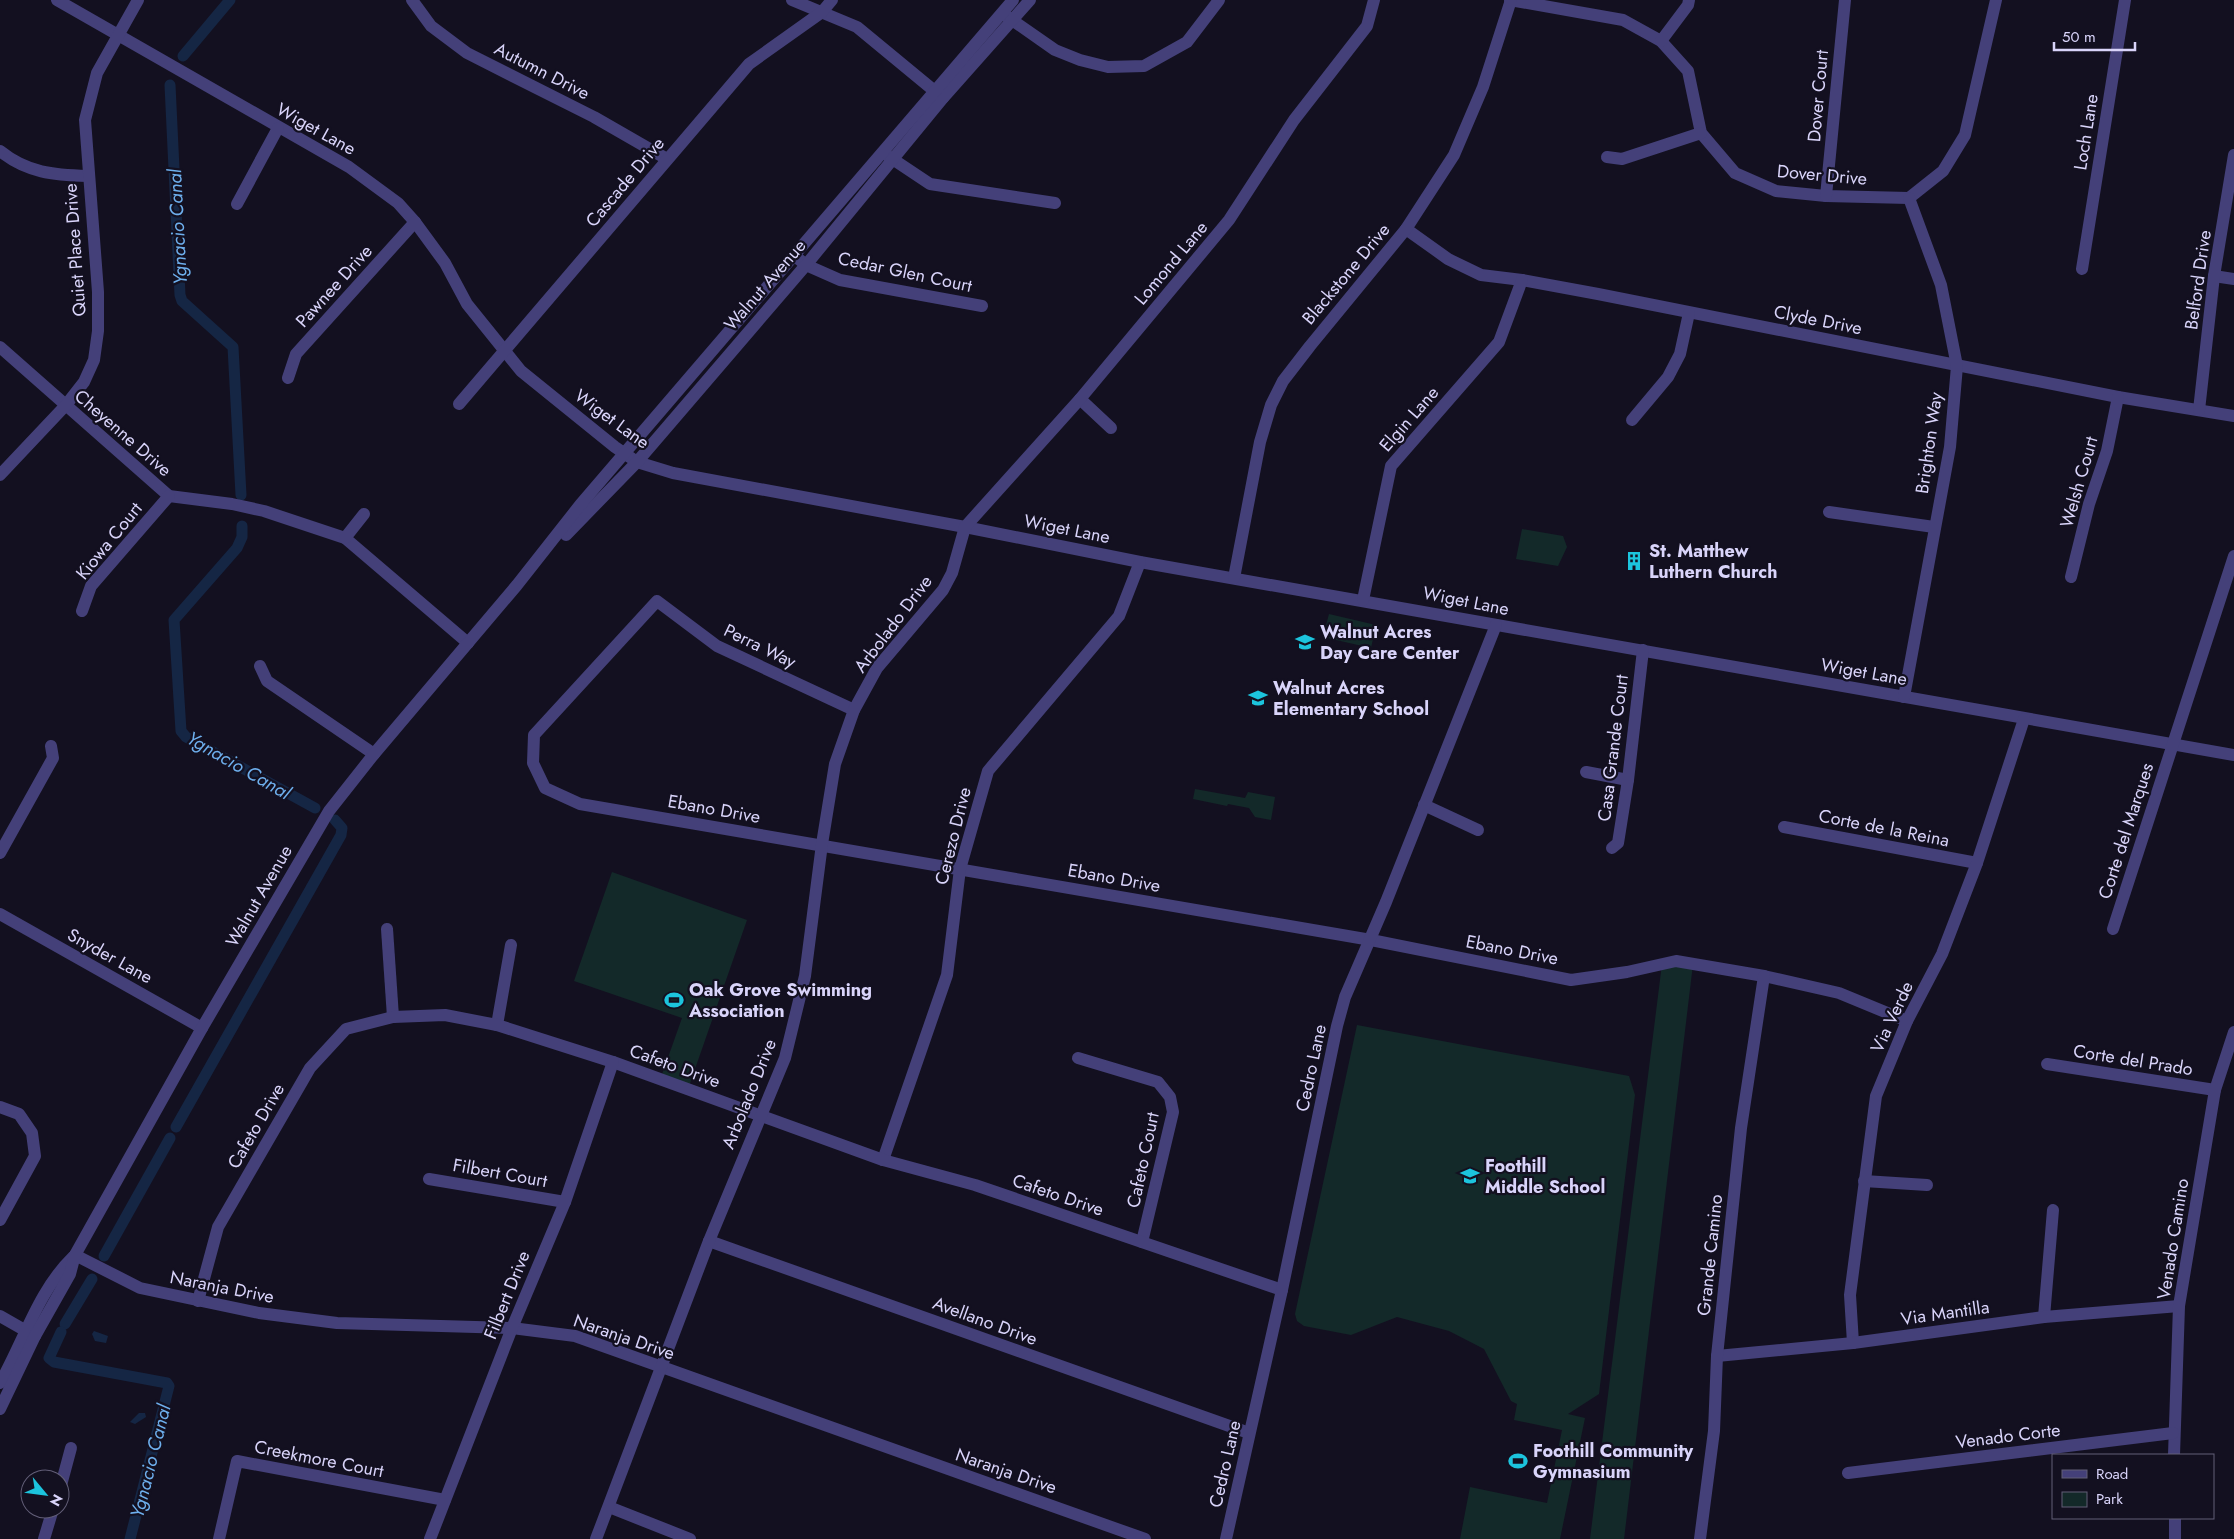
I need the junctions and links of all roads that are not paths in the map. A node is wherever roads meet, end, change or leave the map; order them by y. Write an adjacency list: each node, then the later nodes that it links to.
1 (57, 0): 18 (street, Wiget Lane)
2 (138, 0): 18 (street, Quiet Place Drive)
3 (412, 0): 27 (street, Autumn Drive)
4 (792, 0): 15 (street)
5 (832, 0): 15 (street, Cascade Drive)
6 (1013, 0): 16 (street, Walnut Avenue)
7 (1030, 0): 17 (street, Walnut Avenue)
8 (1219, 0): 17 (street)
9 (1374, 0): 48 (street, Lomond Lane)
10 (1511, 0): 19 (street, Dover Drive); 34 (street, Blackstone Drive)
11 (1689, 0): 19 (street)
12 (1845, 0): 29 (street, Dover Court)
13 (1996, 0): 30 (street)
14 (2125, 0): 37 (street, Loch Lane)
15 (822, 12): 20 (street); 27 (street, Cascade Drive)
16 (1002, 13): 17 (street); 20 (street, Walnut Avenue)
17 (1013, 21): 20 (street, Walnut Avenue)
18 (119, 35): 21 (street, Wiget Lane); 28 (street, Quiet Place Drive)
19 (1661, 41): 22 (street, Dover Drive)
20 (939, 94): 25 (street, Walnut Avenue)
21 (278, 128): 32 (street); 33 (street, Wiget Lane)
22 (1701, 133): 26 (street); 29 (street, Dover Drive)
23 (0, 151): 28 (street)
24 (2234, 155): 38 (street, Belford Drive)
25 (888, 156): 31 (street); 35 (street, Walnut Avenue); 36 (street, Walnut Avenue)
26 (1607, 157)
27 (667, 159): 44 (street, Cascade Drive)
28 (88, 176): 50 (street, Quiet Place Drive)
29 (1826, 196): 30 (street, Dover Drive)
30 (1909, 198): 45 (street, Brighton Way)
31 (1055, 203)
32 (237, 204)
33 (415, 222): 44 (street, Wiget Lane); 46 (street, Pawnee Drive)
34 (1406, 229): 40 (street, Clyde Drive); 67 (street, Blackstone Drive)
35 (795, 256): 36 (street, Cedar Glen Court); 55 (street, Walnut Avenue)
36 (806, 265): 41 (street, Cedar Glen Court); 56 (street, Walnut Avenue)
37 (2082, 269)
38 (2214, 276): 39 (street); 51 (street, Belford Drive)
39 (2234, 279)
40 (1522, 280): 42 (street, Clyde Drive); 69 (street, Elgin Lane)
41 (982, 306)
42 (1689, 313): 45 (street, Clyde Drive); 53 (street)
43 (0, 347): 50 (street, Cheyenne Drive)
44 (504, 352): 49 (street, Cascade Drive); 55 (street, Wiget Lane)
45 (1957, 366): 47 (street, Clyde Drive); 62 (street, Brighton Way)
46 (288, 378)
47 (2118, 397): 51 (street, Clyde Drive); 66 (street, Welsh Court)
48 (1080, 399): 54 (street); 61 (street, Lomond Lane)
49 (459, 404)
50 (66, 405): 57 (street, Quiet Place Drive); 58 (street, Cheyenne Drive)
51 (2199, 410): 52 (street, Clyde Drive)
52 (2234, 416)
53 (1632, 420)
54 (1111, 428)
55 (625, 454): 56 (street, Wiget Lane); 68 (street, Walnut Avenue)
56 (637, 462): 61 (street, Wiget Lane); 68 (street, Walnut Avenue)
57 (0, 475)
58 (169, 496): 63 (street, Cheyenne Drive); 71 (street, Kiowa Court)
59 (1829, 512): 62 (street)
60 (364, 514): 63 (street)
61 (965, 527): 65 (street, Wiget Lane); 77 (street, Arbolado Drive)
62 (1934, 527): 76 (street, Brighton Way)
63 (345, 538): 73 (street, Cheyenne Drive)
64 (2234, 556): 79 (street)
65 (1140, 562): 67 (street, Wiget Lane); 92 (street, Cerezo Drive)
66 (2072, 577)
67 (1234, 578): 69 (street, Wiget Lane)
68 (517, 585): 73 (street, Walnut Avenue)
69 (1363, 600): 72 (street, Wiget Lane)
70 (657, 601): 77 (street, Perra Way); 88 (street, Ebano Drive)
71 (82, 611)
72 (1496, 625): 74 (street, Wiget Lane); 85 (street, Cedro Lane)
73 (468, 643): 81 (street, Walnut Avenue)
74 (1643, 650): 76 (street, Wiget Lane); 84 (street, Casa Grande Court)
75 (260, 666): 81 (street)
76 (1904, 697): 78 (street, Wiget Lane)
77 (854, 710): 88 (street, Arbolado Drive)
78 (2024, 719): 79 (street, Wiget Lane); 91 (street, Via Verde)
79 (2172, 743): 82 (street, Wiget Lane); 95 (street, Corte del Marques)
80 (52, 746): 90 (street)
81 (374, 754): 102 (street, Walnut Avenue)
82 (2234, 755)
83 (1586, 772): 84 (street)
84 (1628, 780): 89 (street, Casa Grande Court)
85 (1424, 805): 87 (street); 96 (street, Cedro Lane)
86 (1784, 827): 91 (street, Corte de la Reina)
87 (1478, 830)
88 (822, 844): 92 (street, Ebano Drive); 109 (street, Arbolado Drive)
89 (1612, 848)
90 (0, 853)
91 (1977, 863): 100 (street, Via Verde)
92 (960, 869): 96 (street, Ebano Drive); 110 (street, Cerezo Drive)
93 (0, 914): 102 (street, Snyder Lane)
94 (387, 929): 99 (street)
95 (2112, 929)
96 (1370, 940): 98 (street, Ebano Drive); 120 (street, Cedro Lane)
97 (511, 945): 101 (street)
98 (1764, 976): 100 (street, Ebano Drive); 128 (street, Grande Camino)
99 (393, 1017): 101 (street, Cafeto Drive); 121 (street, Cafeto Drive)
100 (1907, 1021): 112 (street, Via Verde)
101 (497, 1025): 105 (street, Cafeto Drive)
102 (202, 1028): 119 (street, Walnut Avenue)
103 (2234, 1032): 107 (street, Venado Camino)
104 (1078, 1058): 118 (street, Cafeto Court)
105 (613, 1062): 109 (street, Cafeto Drive); 114 (street, Filbert Drive)
106 (2046, 1064): 107 (street, Corte del Prado)
107 (2215, 1090): 122 (street, Venado Camino)
108 (0, 1107): 116 (street)
109 (761, 1114): 110 (street, Cafeto Drive); 117 (street, Arbolado Drive)
110 (883, 1160): 118 (street, Cafeto Drive)
111 (429, 1178): 114 (street, Filbert Court)
112 (1864, 1181): 113 (street); 127 (street, Via Verde)
113 (1927, 1185)
114 (565, 1202): 125 (street, Filbert Drive)
115 (2053, 1210): 124 (street)
116 (0, 1220)
117 (709, 1241): 129 (street, Arbolado Drive); 132 (street, Avellano Drive)
118 (1142, 1242): 120 (street, Cafeto Drive)
119 (75, 1255): 121 (street, Naranja Drive); 126 (street, Walnut Avenue)
120 (1282, 1290): 132 (street, Cedro Lane)
121 (198, 1301): 125 (street, Naranja Drive)
122 (2179, 1306): 124 (street, Via Mantilla); 133 (street, Venado Camino)
123 (0, 1316): 126 (street)
124 (2044, 1317): 127 (street, Via Mantilla)
125 (512, 1328): 129 (street, Naranja Drive); 138 (street, Filbert Drive)
126 (30, 1333): 130 (street, Walnut Avenue); 131 (street, Walnut Avenue)
127 (1853, 1343): 128 (street, Via Mantilla)
128 (1717, 1356): 149 (street, Grande Camino)
129 (662, 1368): 139 (street, Arbolado Drive); 147 (street, Naranja Drive)
130 (0, 1383)
131 (0, 1409)
132 (1249, 1433): 148 (street, Cedro Lane)
133 (2173, 1433): 135 (street, Venado Camino); 137 (street, Venado Corte)
134 (71, 1448): 136 (street)
135 (2174, 1454)
136 (65, 1469)
137 (1848, 1473)
138 (445, 1500): 143 (street, Creekmore Court); 144 (street, Filbert Drive)
139 (609, 1507): 145 (street, Arbolado Drive); 146 (street)
140 (51, 1519): 142 (street)
141 (2175, 1519): 150 (street)
142 (44, 1539)
143 (219, 1539)
144 (430, 1539)
145 (596, 1539)
146 (690, 1539)
147 (1145, 1539)
148 (1226, 1539)
149 (1700, 1539)
150 (2175, 1539)

